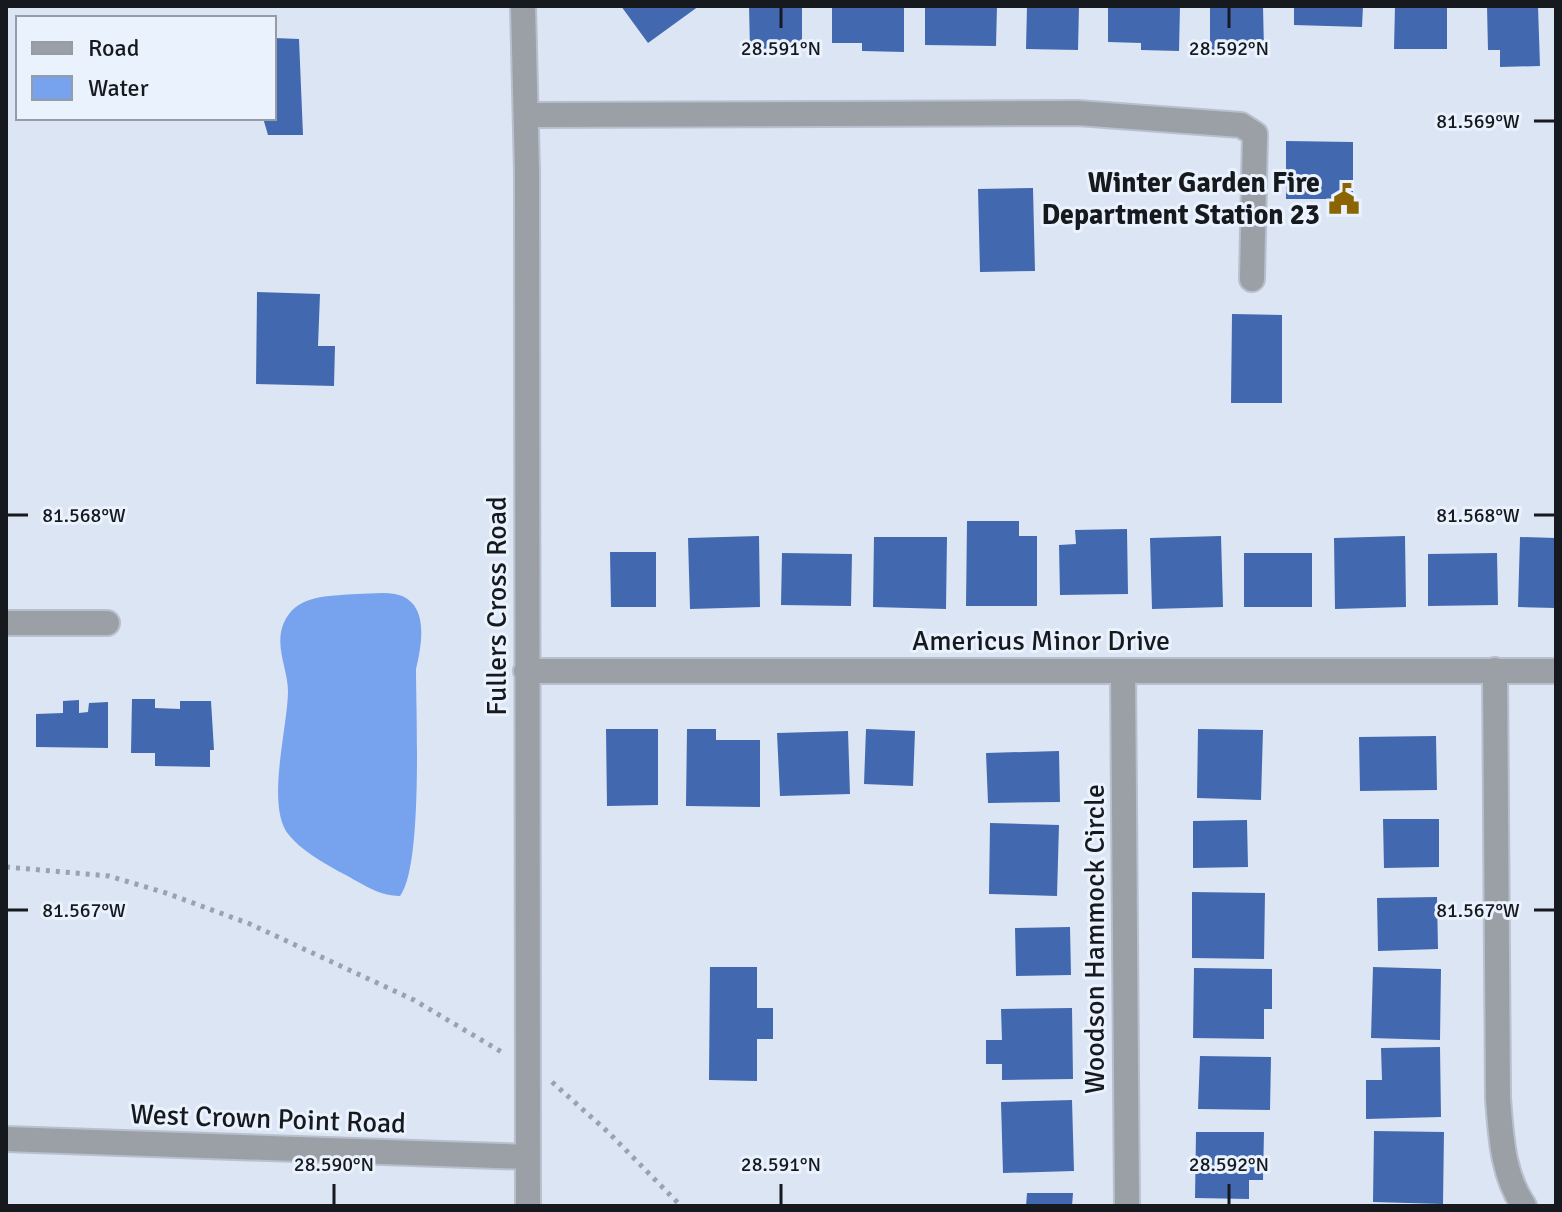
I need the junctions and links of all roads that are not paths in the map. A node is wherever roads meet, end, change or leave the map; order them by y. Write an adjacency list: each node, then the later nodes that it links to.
1 (523, 6): 2 (street, Fullers Cross Road)
2 (526, 115): 3 (street); 7 (street, Fullers Cross Road)
3 (1252, 279)
4 (6, 623): 5 (street)
5 (107, 623)
6 (1495, 670): 8 (street, Americus Minor Drive); 9 (street, Americus Minor Drive); 14 (street)
7 (526, 671): 8 (street, Americus Minor Drive); 11 (street, Fullers Cross Road)
8 (1123, 671): 13 (street, Woodson Hammock Circle)
9 (1556, 671)
10 (6, 1139): 11 (street, West Crown Point Road)
11 (528, 1157): 12 (street, Fullers Cross Road)
12 (528, 1206)
13 (1127, 1206)
14 (1524, 1206)

